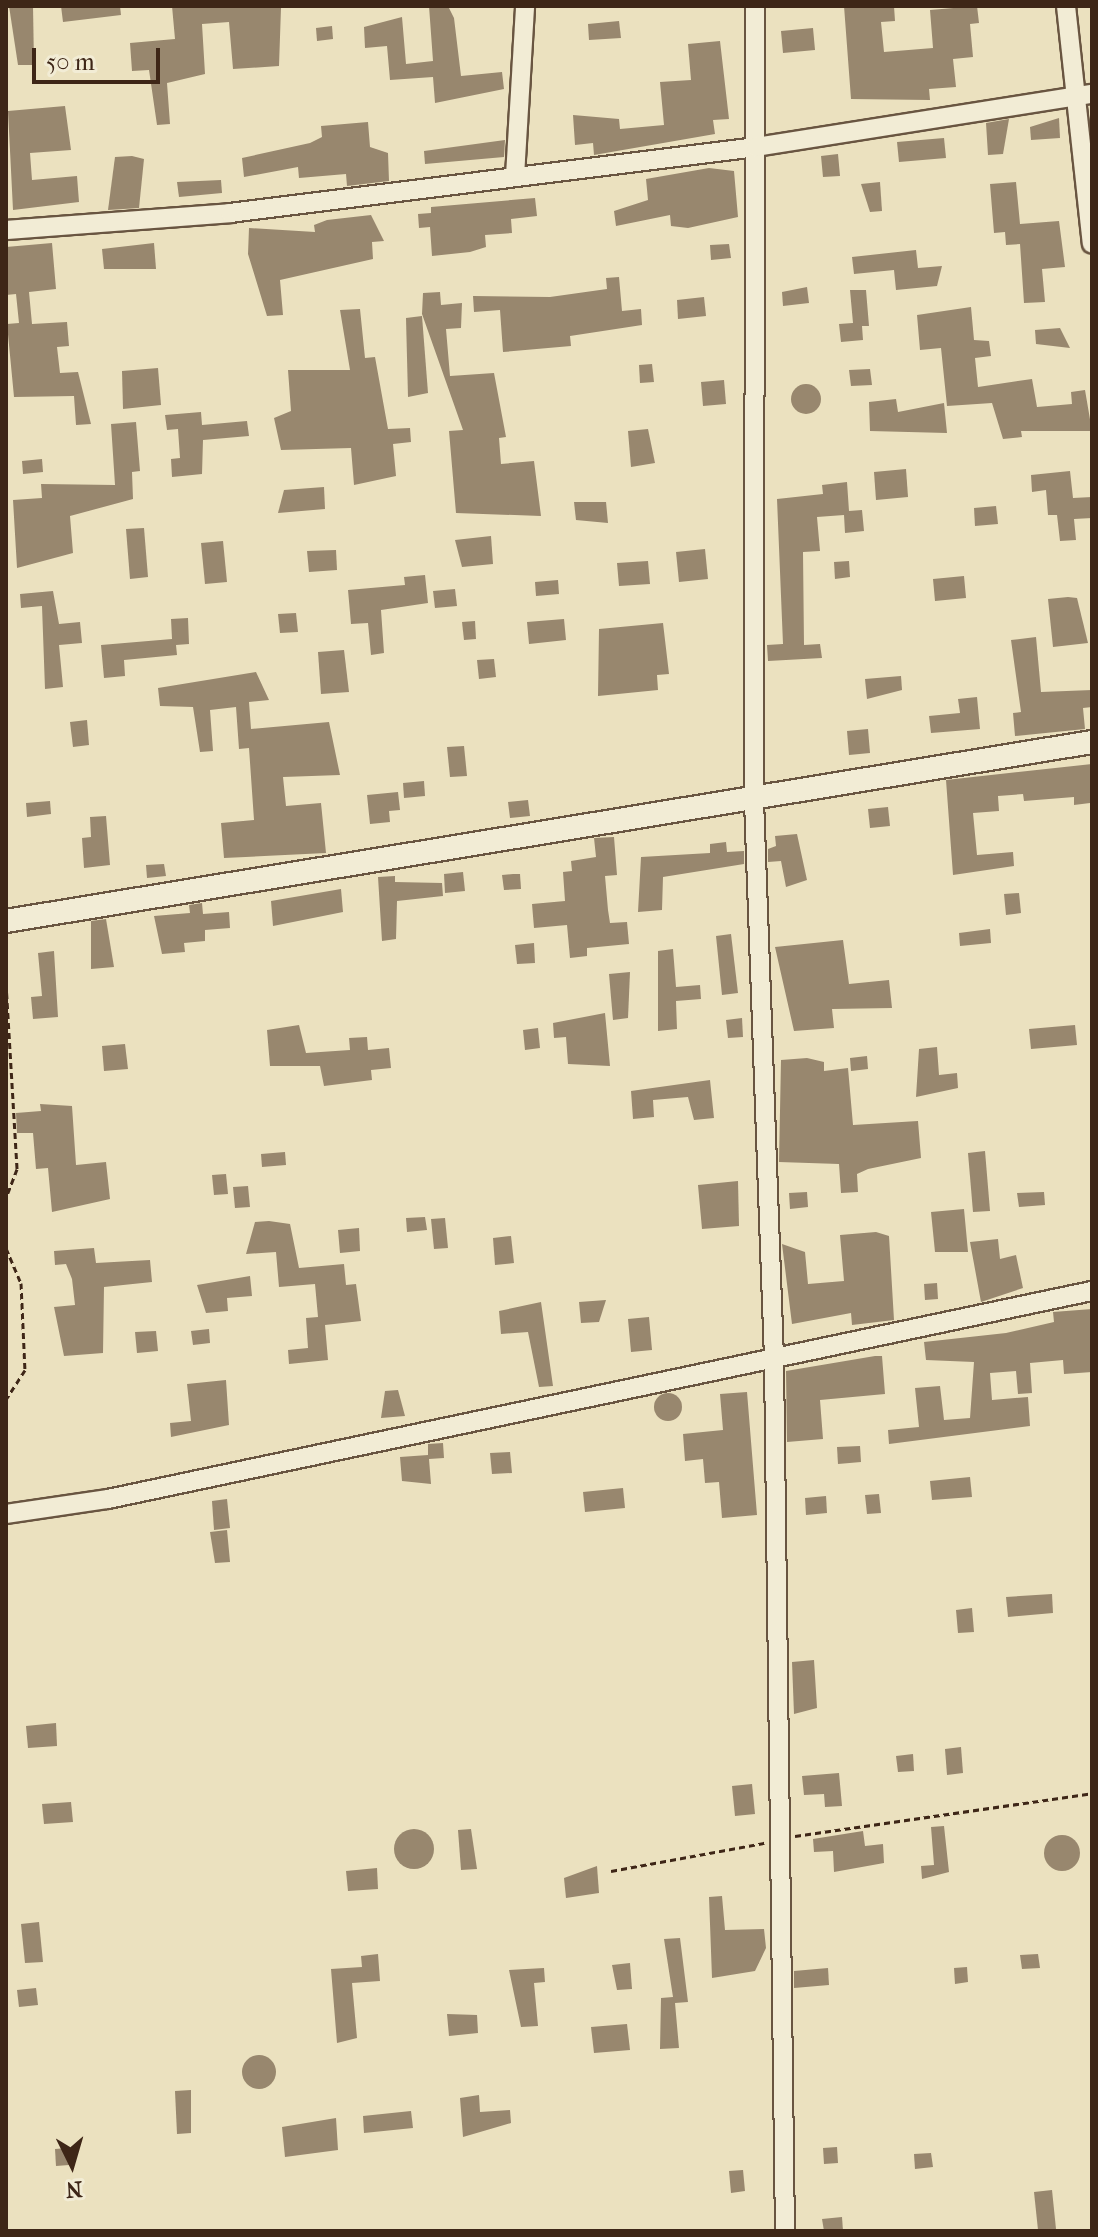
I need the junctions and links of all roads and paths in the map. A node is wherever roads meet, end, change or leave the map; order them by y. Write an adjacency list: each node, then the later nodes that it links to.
1 (525, 6): 6 (street)
2 (755, 6): 5 (street)
3 (1066, 6): 4 (street)
4 (1084, 95): 5 (street); 8 (street)
5 (756, 147): 6 (street); 10 (street)
6 (515, 176): 7 (street)
7 (6, 230)
8 (1092, 244)
9 (1092, 742): 10 (street)
10 (754, 800): 11 (street); 16 (street)
11 (6, 921)
12 (6, 983): 13 (path)
13 (6, 1198)
14 (6, 1248): 17 (path)
15 (1092, 1291): 16 (street)
16 (774, 1360): 18 (street); 20 (street)
17 (6, 1399)
18 (6, 1514)
19 (1092, 1793): 20 (path)
20 (779, 1840): 21 (path); 22 (street)
21 (611, 1871)
22 (785, 2231)

